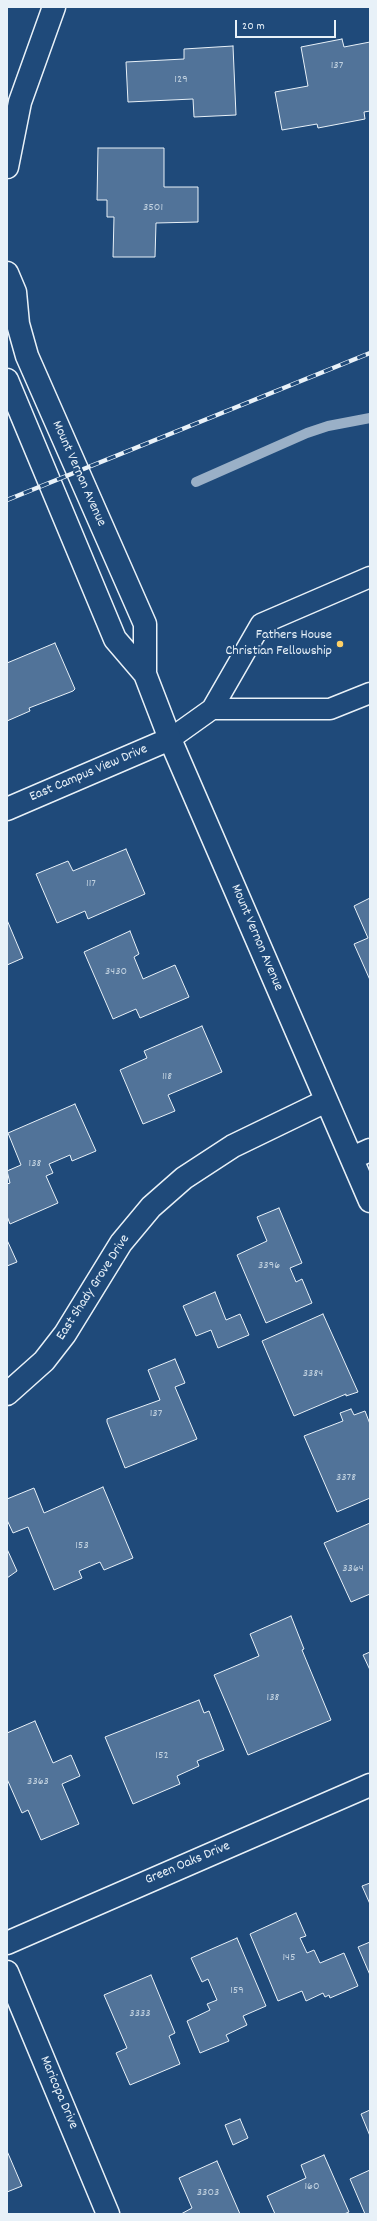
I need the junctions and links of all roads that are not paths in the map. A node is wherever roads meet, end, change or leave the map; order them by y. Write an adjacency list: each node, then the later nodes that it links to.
1 (54, 7): 2 (street)
2 (7, 167)
3 (7, 274): 6 (street, Mount Vernon Avenue)
4 (7, 380): 6 (street, Mount Vernon Avenue)
5 (370, 577): 8 (lane)
6 (145, 674): 9 (street, Mount Vernon Avenue)
7 (370, 693): 8 (lane)
8 (212, 709): 9 (lane)
9 (170, 739): 10 (street, East Campus View Drive); 11 (street, Mount Vernon Avenue)
10 (7, 809)
11 (326, 1101): 12 (street, Mount Vernon Avenue); 14 (street, East Shady Grove Drive)
12 (361, 1154): 13 (street, Mount Vernon Avenue)
13 (370, 1201)
14 (7, 1394)
15 (370, 1785): 16 (street, Green Oaks Drive)
16 (7, 1943)
17 (7, 1972): 18 (street, Maricopa Drive)
18 (108, 2214)

